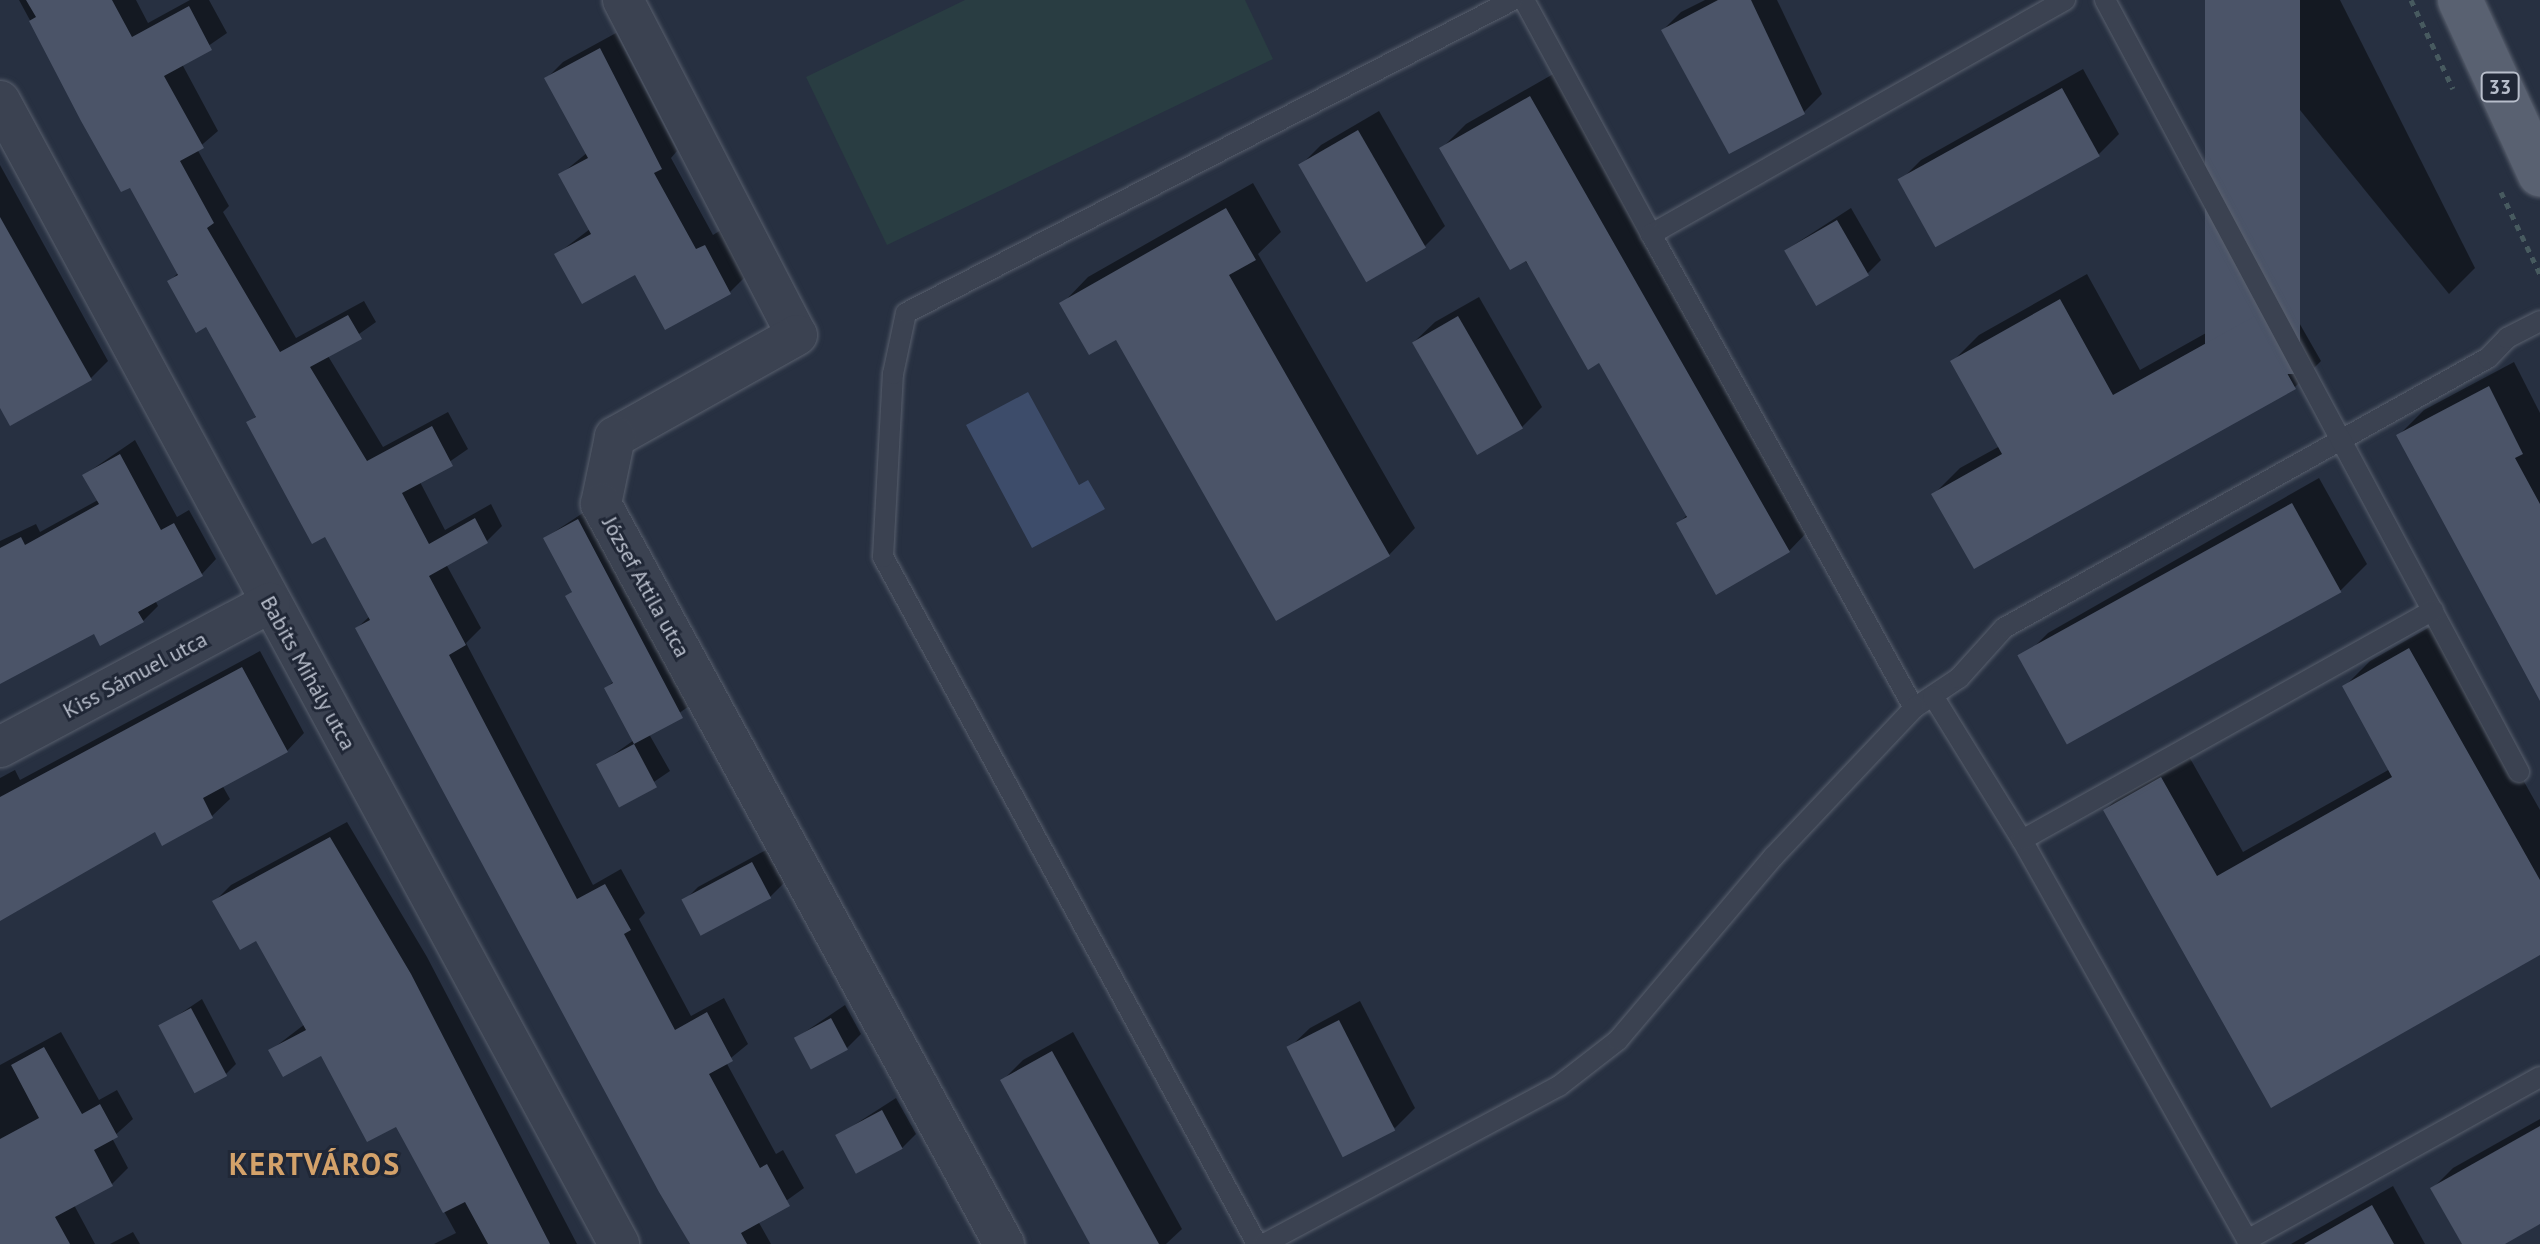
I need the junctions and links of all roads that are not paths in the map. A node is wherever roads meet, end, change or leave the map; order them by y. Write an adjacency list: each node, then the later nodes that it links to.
1 (623, 0): 21 (street, József Attila utca)
2 (1513, 0): 22 (lane)
3 (1524, 0): 9 (lane)
4 (2065, 0): 9 (lane)
5 (2105, 0): 11 (lane)
6 (2460, 0): 8 (main road, 33)
7 (0, 101): 12 (street, Babits Mihály utca)
8 (2540, 174)
9 (1651, 234): 15 (lane)
10 (2540, 321): 11 (lane)
11 (2343, 439): 13 (lane); 14 (lane)
12 (270, 603): 16 (street, Kiss Sámuel utca); 20 (street, Babits Mihály utca)
13 (2433, 610): 17 (lane); 18 (lane)
14 (1933, 696): 15 (lane); 18 (lane)
15 (1914, 708): 23 (lane)
16 (0, 747)
17 (2519, 772)
18 (2022, 840): 19 (lane)
19 (2540, 1077)
20 (619, 1244)
21 (1004, 1244)
22 (1257, 1244)
23 (1264, 1244)

